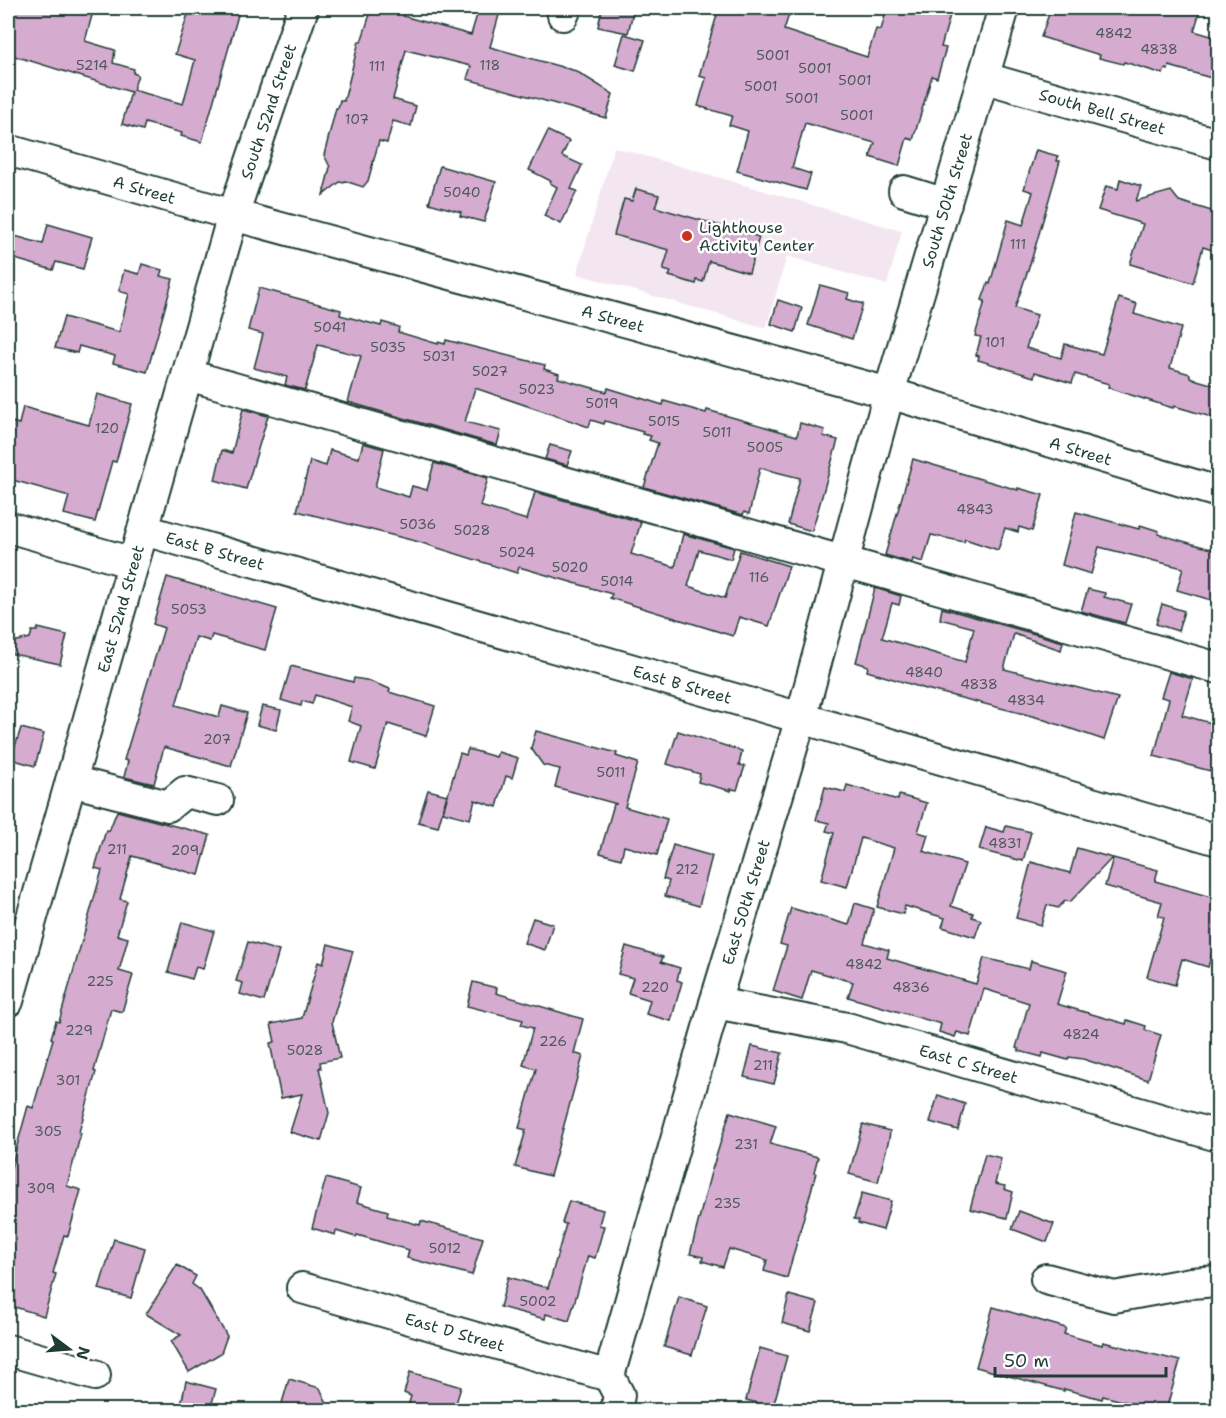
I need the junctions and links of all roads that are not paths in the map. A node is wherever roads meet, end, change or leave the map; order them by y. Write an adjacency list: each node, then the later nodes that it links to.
1 (303, 8): 8 (street, South 52nd Street)
2 (1004, 8): 3 (street, South 50th Street)
3 (985, 78): 4 (street, South Bell Street); 7 (street, South 50th Street)
4 (1218, 144)
5 (8, 150): 8 (street, A Street)
6 (904, 191): 7 (street)
7 (946, 204): 10 (street, South 50th Street)
8 (233, 215): 9 (street, East 52nd Street); 10 (street, A Street)
9 (188, 375): 13 (street, East 52nd Street); 14 (street)
10 (889, 393): 11 (street, A Street); 14 (street, East 50th Street)
11 (1218, 492)
12 (8, 527): 15 (street)
13 (144, 530): 15 (street, East 52nd Street); 17 (street, East B Street)
14 (844, 562): 16 (street); 17 (street, East 50th Street)
15 (133, 563): 18 (street, East 52nd Street)
16 (1218, 668)
17 (801, 718): 20 (street, East B Street); 22 (street, East 50th Street)
18 (71, 781): 19 (street); 21 (street, East 52nd Street)
19 (218, 800)
20 (1218, 840)
21 (8, 1001)
22 (715, 1003): 23 (street, East C Street); 29 (street, East 50th Street)
23 (1218, 1136)
24 (1046, 1279): 25 (street)
25 (1218, 1281)
26 (302, 1288): 29 (street, East D Street)
27 (8, 1350): 28 (street)
28 (95, 1376)
29 (609, 1376): 30 (street)
30 (616, 1410)

